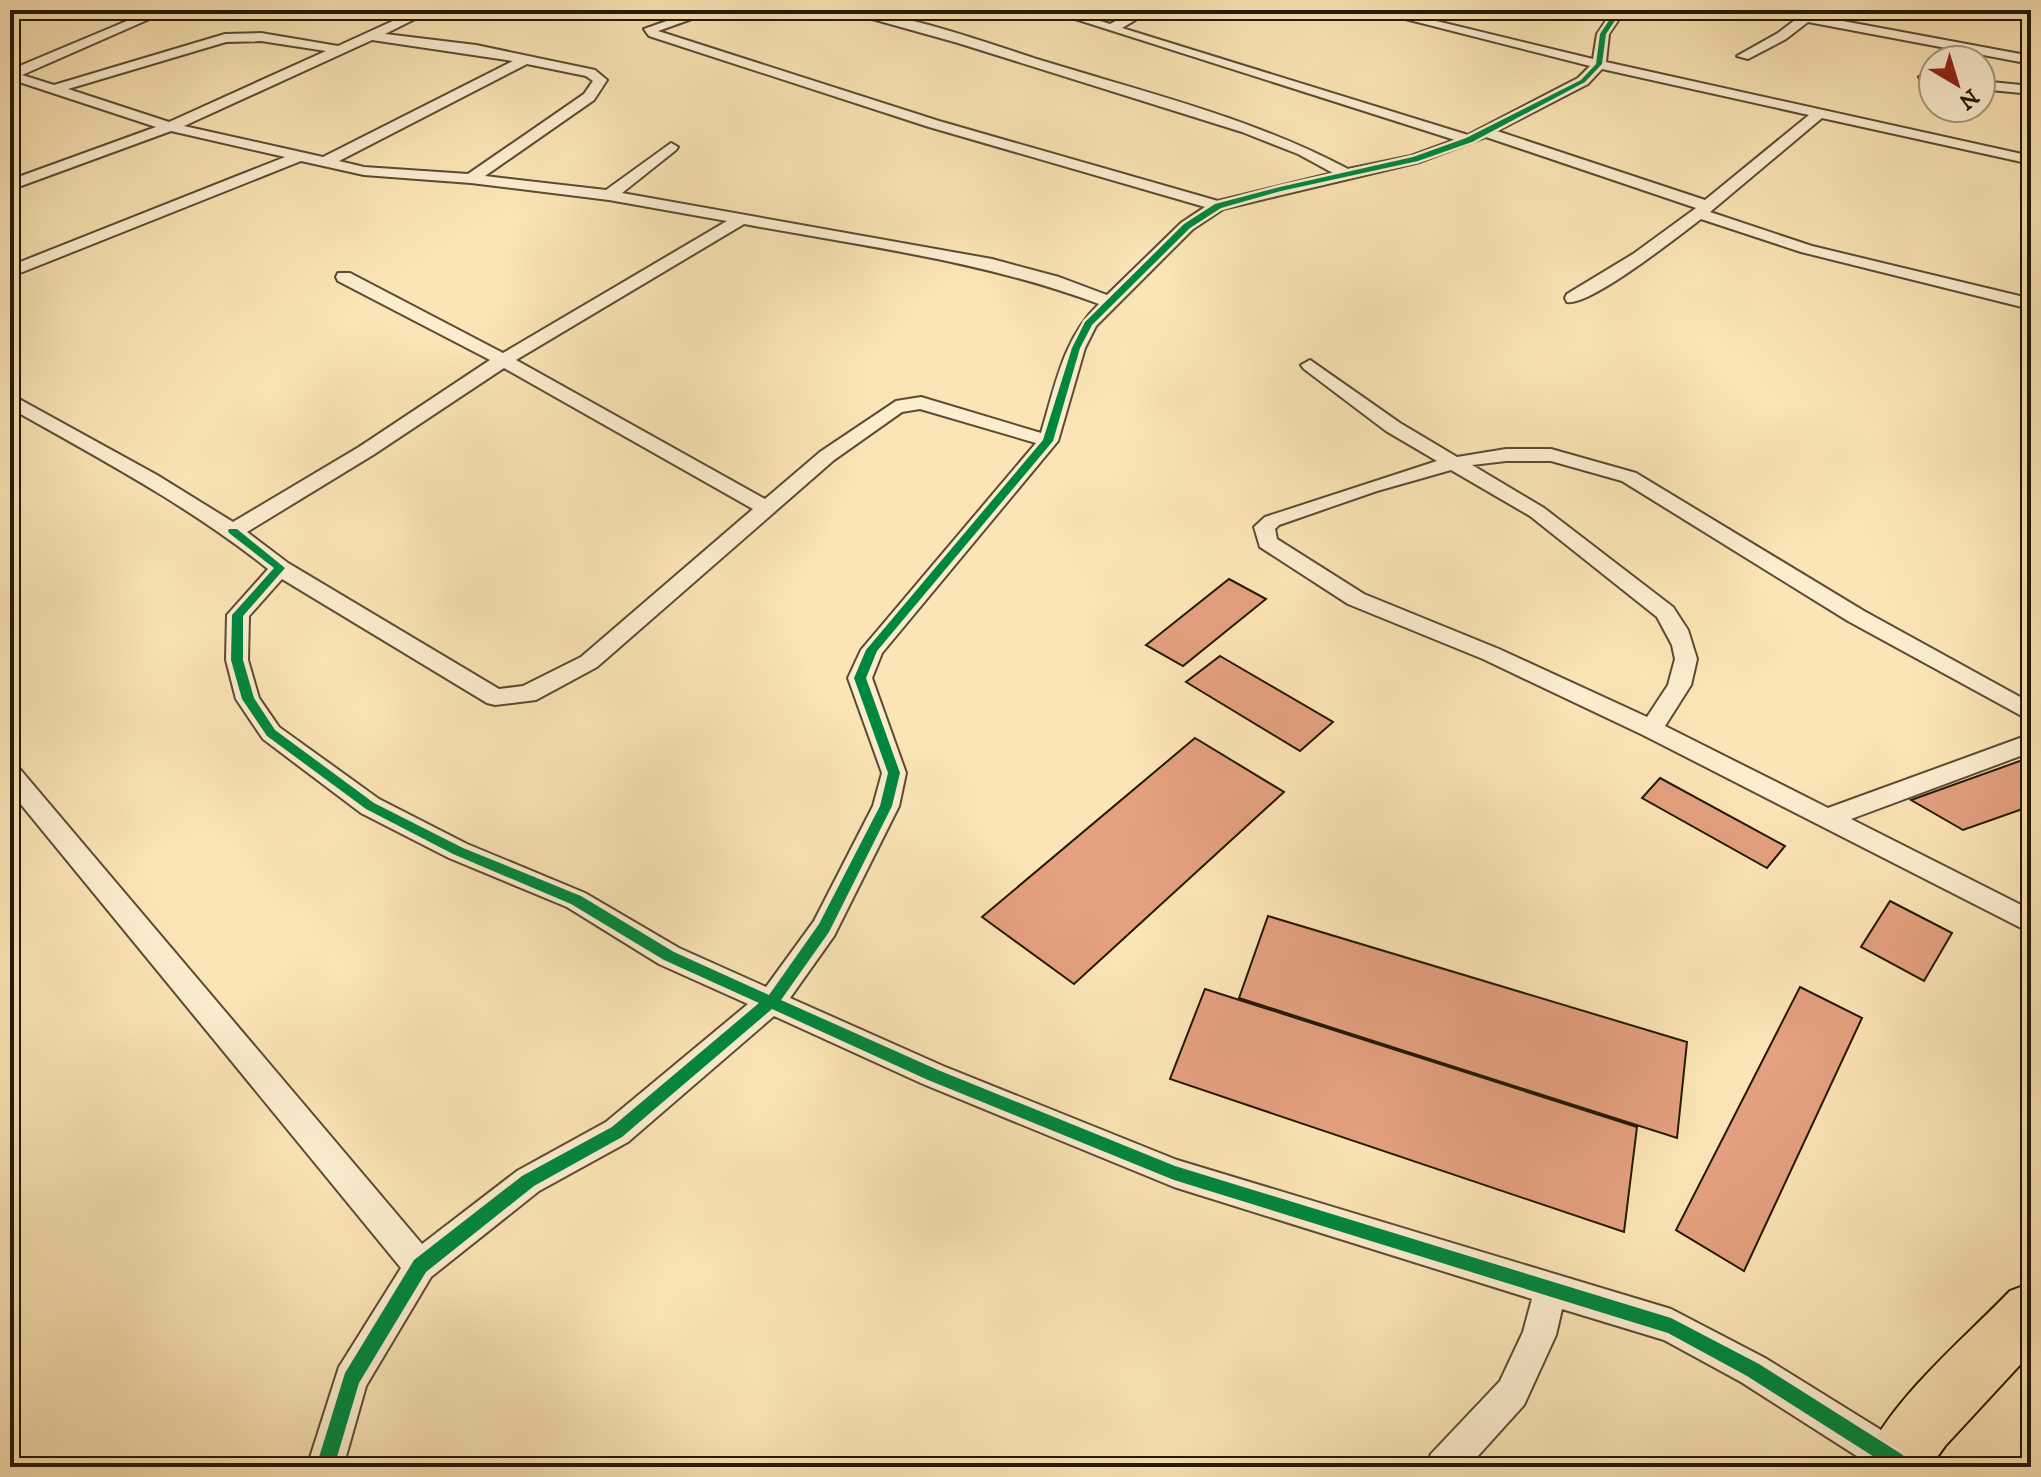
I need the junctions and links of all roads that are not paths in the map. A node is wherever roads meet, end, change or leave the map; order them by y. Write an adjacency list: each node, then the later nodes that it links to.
1 (164, 10): 17 (street)
2 (427, 10): 11 (street)
3 (711, 10): 34 (street)
4 (846, 10): 30 (street)
5 (1053, 10): 10 (street)
6 (1146, 10): 10 (street)
7 (1376, 10): 16 (street)
8 (1619, 10): 16 (street)
9 (1810, 14): 13 (street); 15 (street)
10 (1114, 27): 25 (street)
11 (373, 36): 12 (street); 14 (street)
12 (342, 50): 20 (street); 24 (street)
13 (1743, 56)
14 (524, 60): 29 (street); 31 (street)
15 (2031, 60)
16 (1599, 64): 23 (street); 25 (street)
17 (10, 75): 18 (street)
18 (31, 82): 20 (street); 21 (street)
19 (1997, 87): 22 (street)
20 (54, 89): 24 (street)
21 (10, 90)
22 (2031, 90)
23 (1821, 112): 28 (street); 35 (street)
24 (170, 127): 27 (street); 32 (street)
25 (1477, 136): 30 (street); 35 (street)
26 (671, 147): 33 (street)
27 (299, 157): 29 (street); 37 (street)
28 (2031, 160)
29 (325, 162): 31 (street)
30 (1346, 174): 34 (street)
31 (471, 179): 33 (street)
32 (10, 185)
33 (609, 195): 36 (street)
34 (1218, 206): 40 (street)
35 (1703, 210): 39 (street); 41 (street)
36 (741, 219): 40 (street); 42 (street)
37 (10, 272)
38 (344, 277): 42 (street)
39 (1573, 298)
40 (1109, 302): 45 (street)
41 (2022, 302)
42 (503, 360): 47 (street); 48 (street)
43 (1310, 365): 46 (street)
44 (10, 400): 48 (street)
45 (1048, 441): 47 (street); 56 (street)
46 (1454, 463): 50 (street); 51 (street); 51 (street)
47 (768, 509): 49 (street)
48 (233, 531): 49 (street)
49 (280, 568): 56 (street)
50 (2031, 713)
51 (1651, 729): 54 (street)
52 (2031, 743): 54 (street)
53 (10, 774): 57 (street)
54 (1827, 818): 55 (street)
55 (2031, 922)
56 (773, 1000): 57 (street); 58 (street)
57 (420, 1266): 61 (street)
58 (1551, 1287): 60 (street); 62 (street)
59 (2031, 1311): 60 (highway)
60 (1894, 1464)
61 (325, 1467)
62 (1444, 1467)

